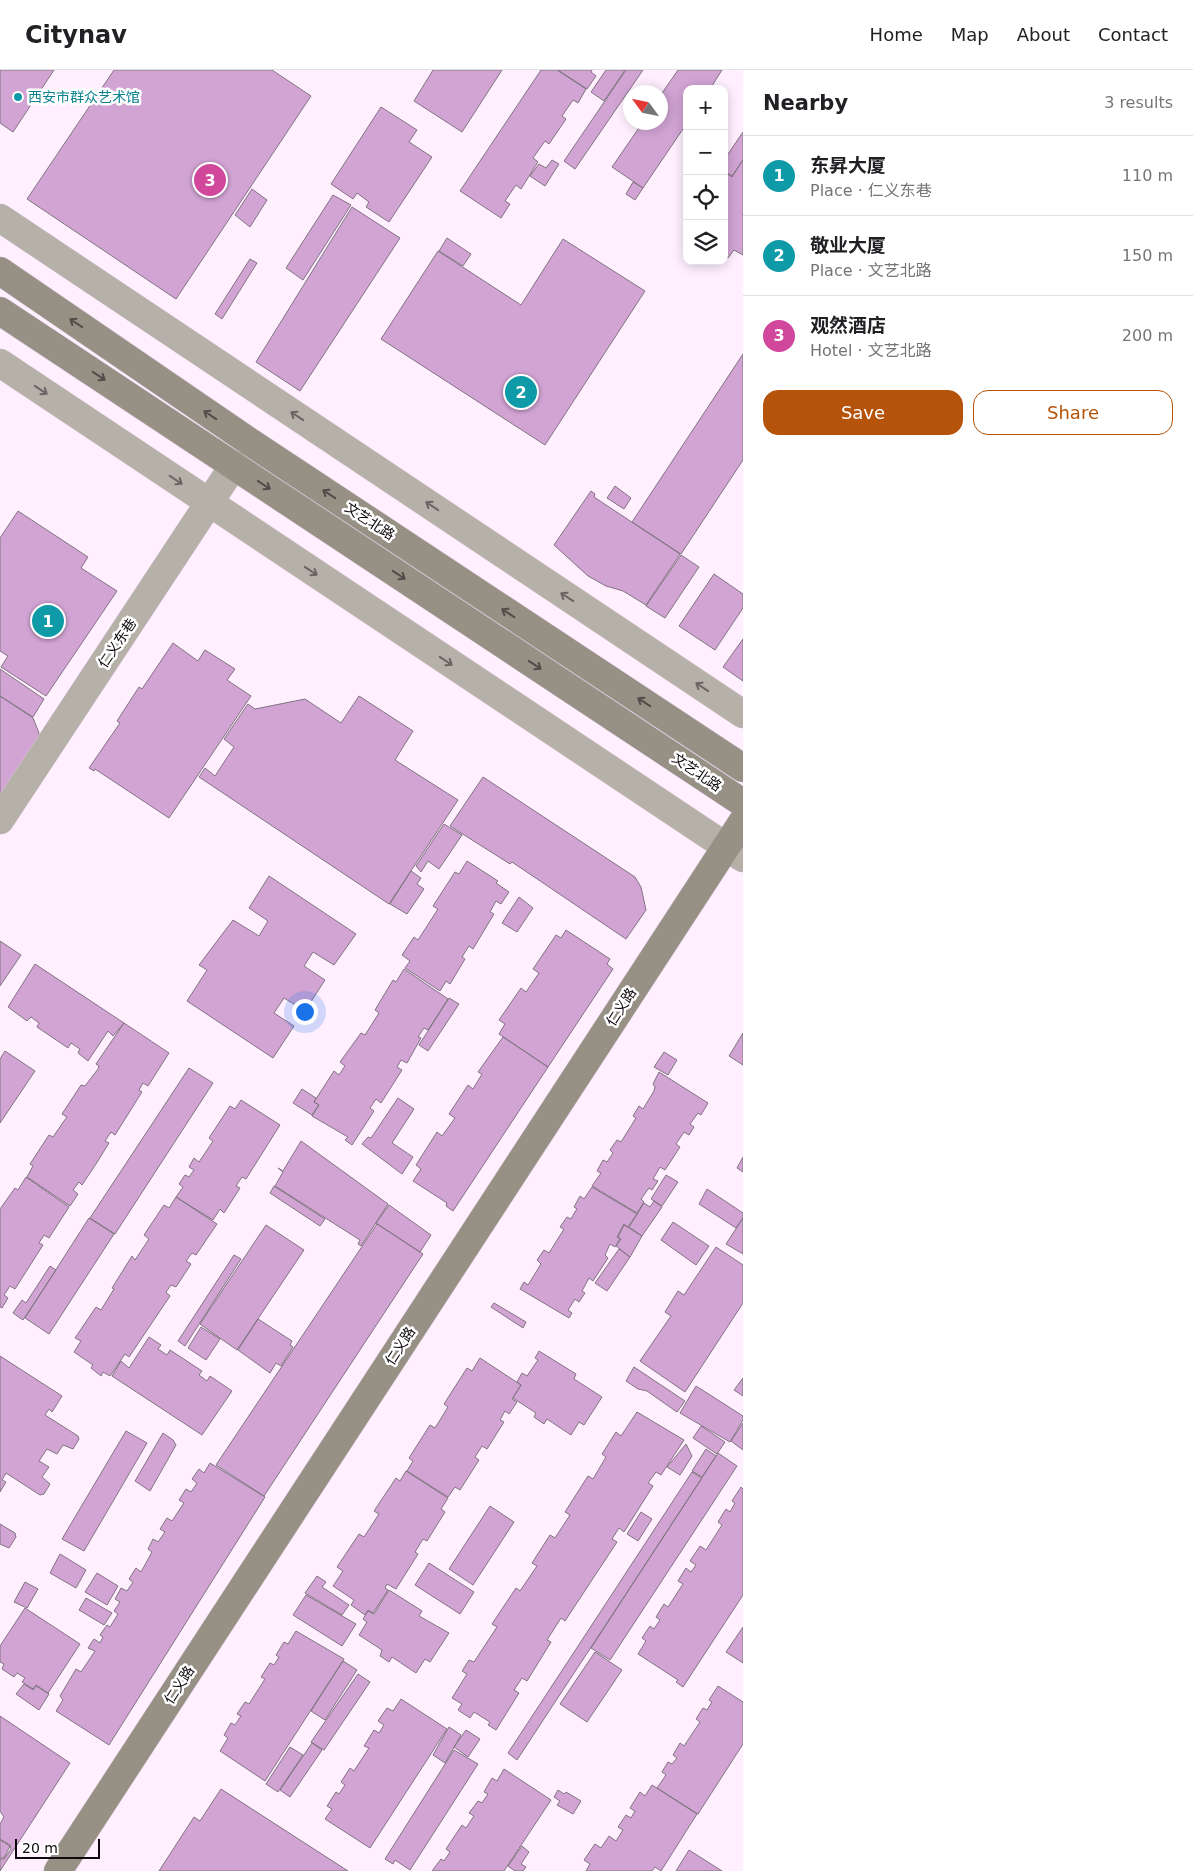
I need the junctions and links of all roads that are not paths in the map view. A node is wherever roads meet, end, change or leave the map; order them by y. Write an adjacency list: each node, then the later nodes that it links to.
1 (0, 218): 7 (street, one-way to 1)
2 (0, 271): 8 (main road, 文艺北路, one-way to 2)
3 (0, 311): 5 (main road, 文艺北路, one-way to 5)
4 (0, 363): 6 (street, one-way to 6)
5 (234, 466): 6 (street, 仁义东巷); 9 (main road, 文艺北路, one-way to 9)
6 (210, 503): 10 (street, 仁义东巷); 12 (street, one-way to 12)
7 (743, 714)
8 (743, 768)
9 (743, 803)
10 (0, 820)
11 (743, 821): 12 (main road, 仁义路)
12 (734, 852): 13 (main road, 仁义路)
13 (58, 1871)

